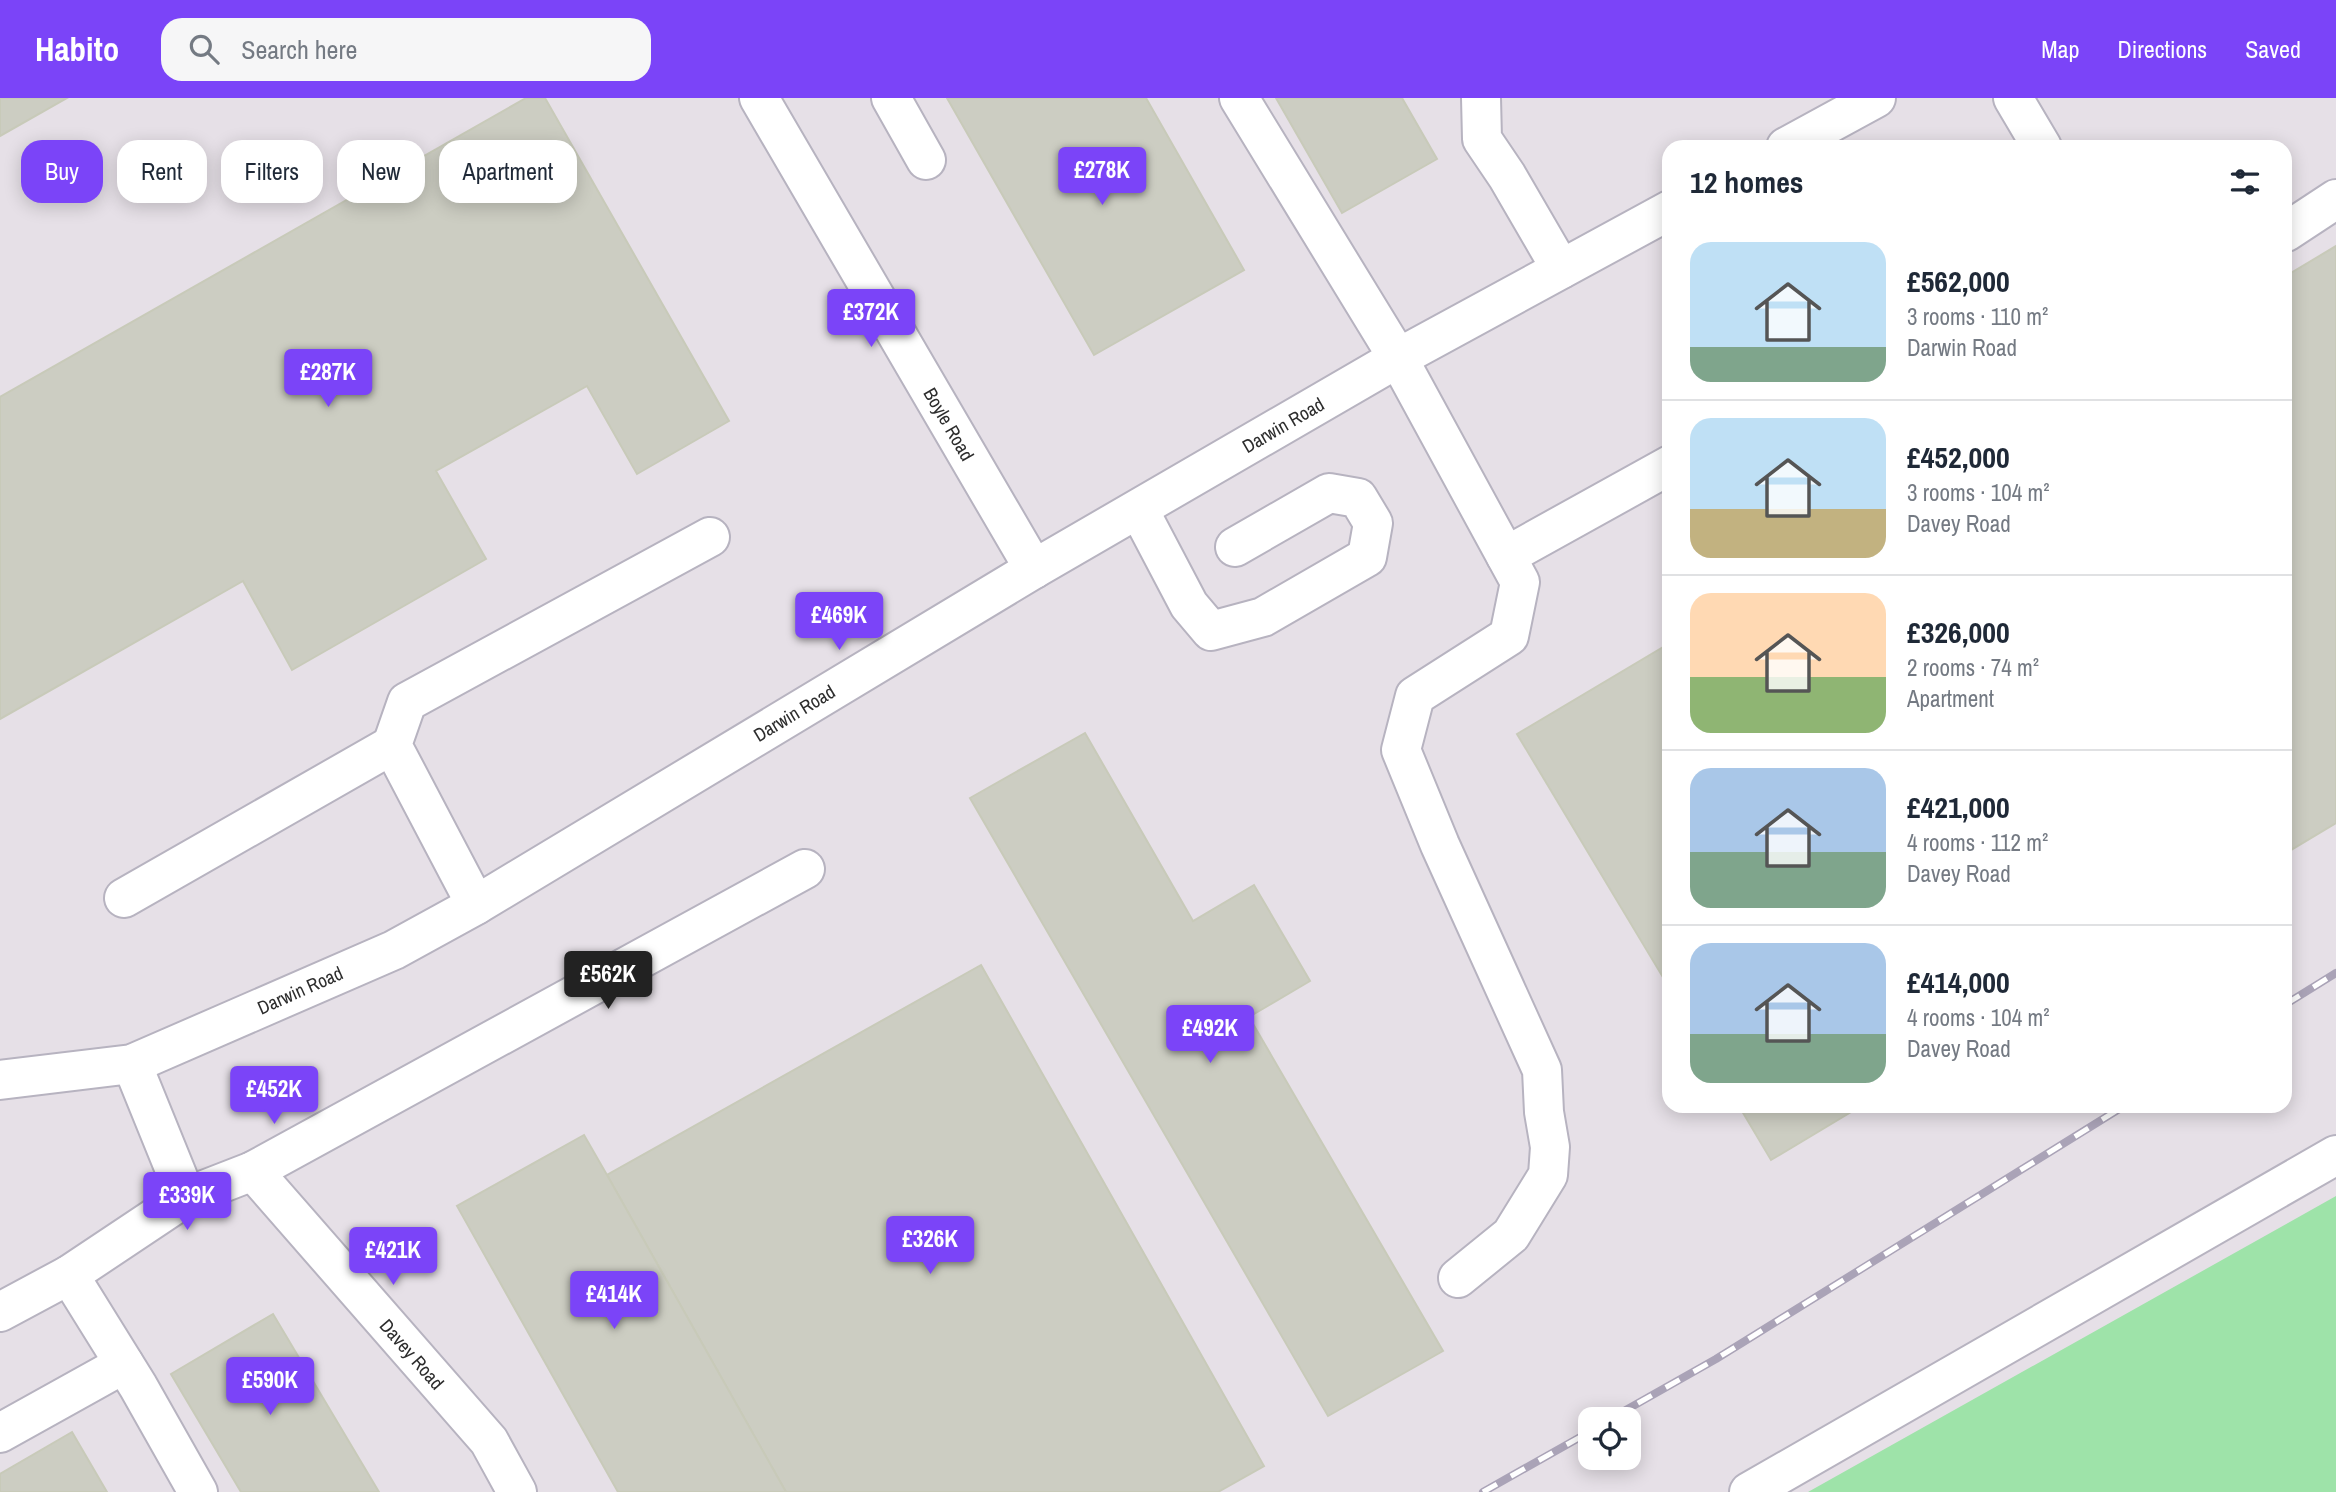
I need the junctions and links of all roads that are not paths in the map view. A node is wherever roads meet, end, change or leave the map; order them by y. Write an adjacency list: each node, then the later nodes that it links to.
1 (759, 98): 20 (street, Boyle Road)
2 (891, 98): 9 (street)
3 (1239, 98): 14 (street)
4 (1481, 98): 13 (street)
5 (1877, 98): 7 (street)
6 (2013, 98): 8 (street)
7 (1799, 140)
8 (2038, 140)
9 (926, 160)
10 (2336, 200): 12 (street)
11 (1662, 215): 13 (street, Darwin Road)
12 (2292, 228)
13 (1561, 269): 14 (street, Darwin Road)
14 (1398, 358): 16 (street, Darwin Road); 19 (street)
15 (1662, 469): 19 (street)
16 (1139, 510): 18 (street); 20 (street, Darwin Road)
17 (710, 537): 21 (street)
18 (1236, 547)
19 (1506, 556): 31 (street)
20 (1034, 569): 24 (street, Darwin Road)
21 (392, 745): 23 (street); 24 (street)
22 (805, 869): 28 (street)
23 (124, 898)
24 (476, 905): 25 (street, Darwin Road)
25 (132, 1064): 26 (street, Darwin Road); 29 (street)
26 (0, 1080)
27 (2336, 1155): 37 (street)
28 (253, 1171): 29 (street); 36 (street, Davey Road)
29 (186, 1197): 30 (street)
30 (69, 1275): 32 (street); 33 (street)
31 (1458, 1279)
32 (0, 1312)
33 (124, 1364): 34 (street); 35 (street)
34 (0, 1433)
35 (198, 1492)
36 (517, 1492)
37 (1749, 1492)

